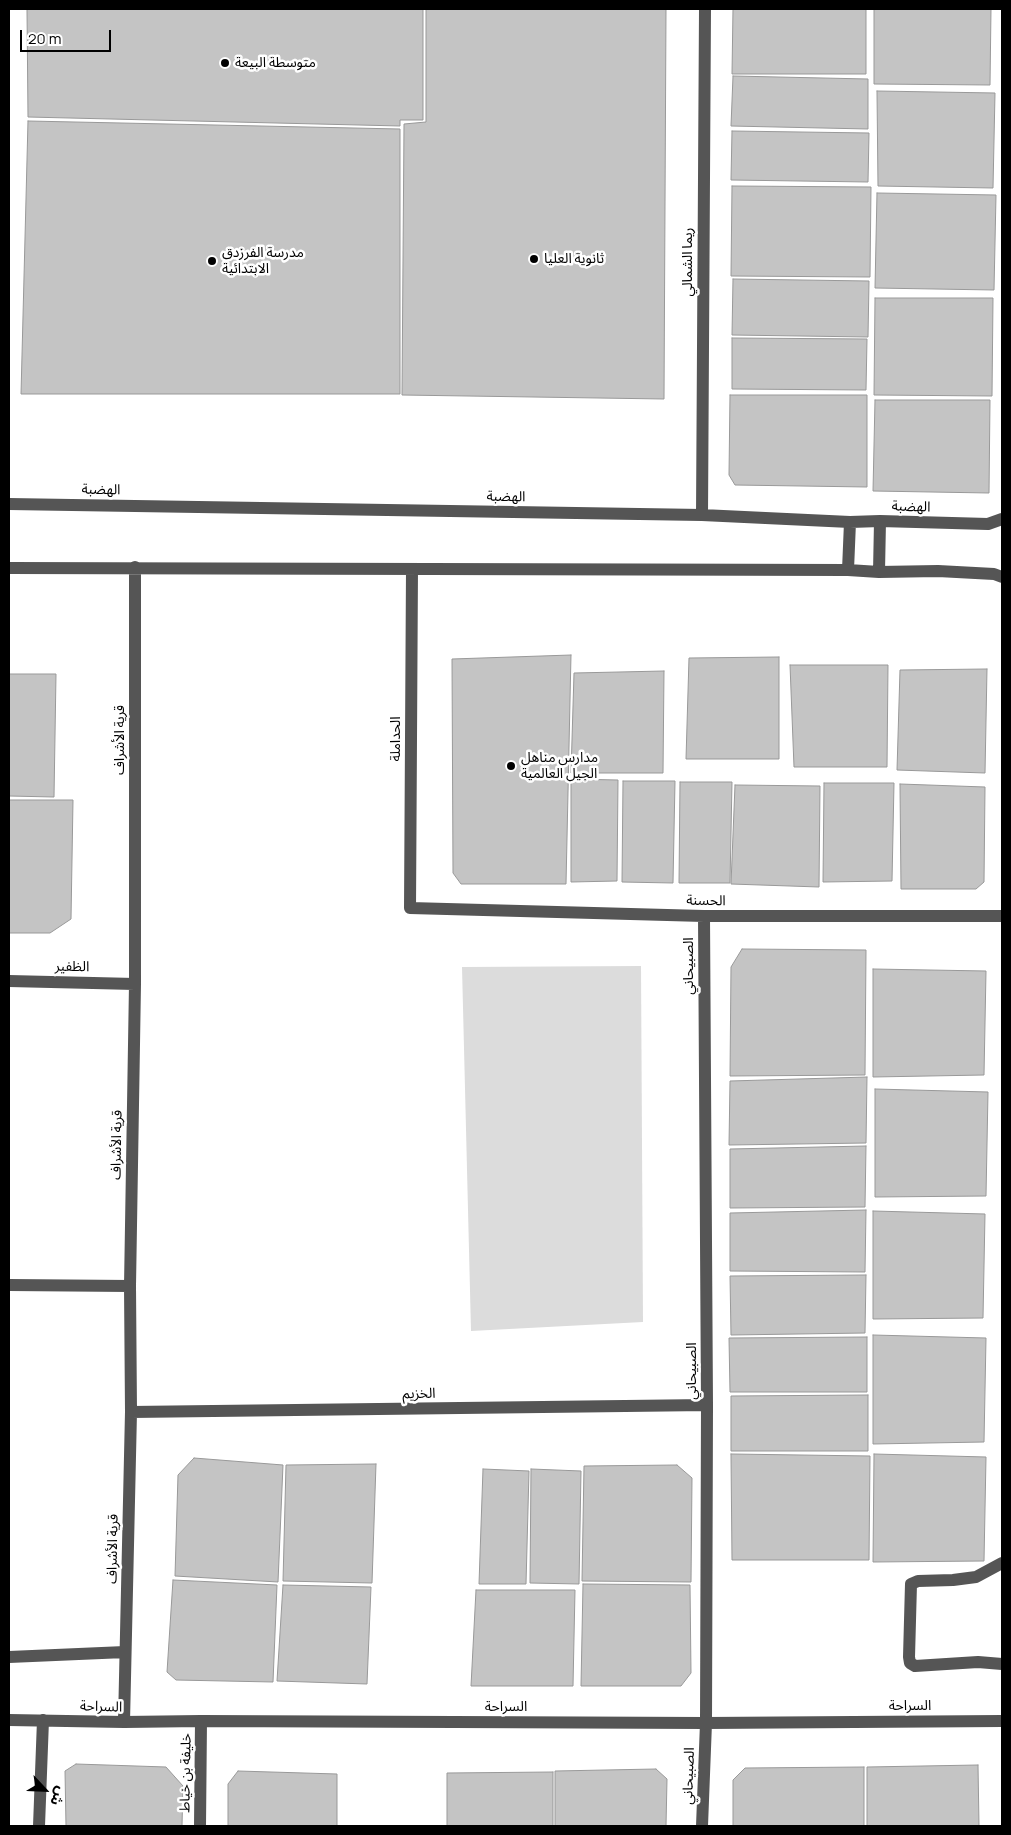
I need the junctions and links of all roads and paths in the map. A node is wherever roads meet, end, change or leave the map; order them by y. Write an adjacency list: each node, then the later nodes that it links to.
1 (706, 9): 3 (street, ريما الشمالي)
2 (9, 504): 3 (street, الهضبة)
3 (702, 515): 6 (street, الهضبة)
4 (1002, 519): 5 (street, الهضبة)
5 (880, 521): 6 (street, الهضبة); 11 (street)
6 (850, 522): 10 (street)
7 (135, 567): 8 (street); 9 (street); 17 (street, قرية الأشراف)
8 (9, 568)
9 (412, 569): 10 (street); 13 (street, الحداملة)
10 (848, 570): 11 (street)
11 (879, 572): 12 (street)
12 (1002, 577)
13 (410, 908): 14 (street, الحسنة)
14 (704, 916): 15 (street, الحسنة); 20 (street, الصبيحاني)
15 (1002, 916)
16 (9, 981): 17 (street, الظفير)
17 (135, 984): 19 (street, قرية الأشراف)
18 (9, 1286): 19 (street)
19 (130, 1286): 21 (street, قرية الأشراف)
20 (707, 1405): 21 (street, الخزيم); 31 (street, الصبيحاني)
21 (132, 1412): 23 (street, قرية الأشراف)
22 (1002, 1563): 25 (street)
23 (125, 1652): 24 (street); 30 (street, قرية الأشراف)
24 (9, 1657)
25 (1002, 1664)
26 (9, 1720): 27 (street, السراحة)
27 (43, 1720): 30 (street, السراحة); 32 (street)
28 (201, 1721): 30 (street, السراحة); 31 (street, السراحة); 33 (street, خليفة بن خياط)
29 (1002, 1721): 31 (street, السراحة)
30 (124, 1722)
31 (706, 1723): 34 (street, الصبيحاني)
32 (39, 1826)
33 (200, 1826)
34 (702, 1826)

